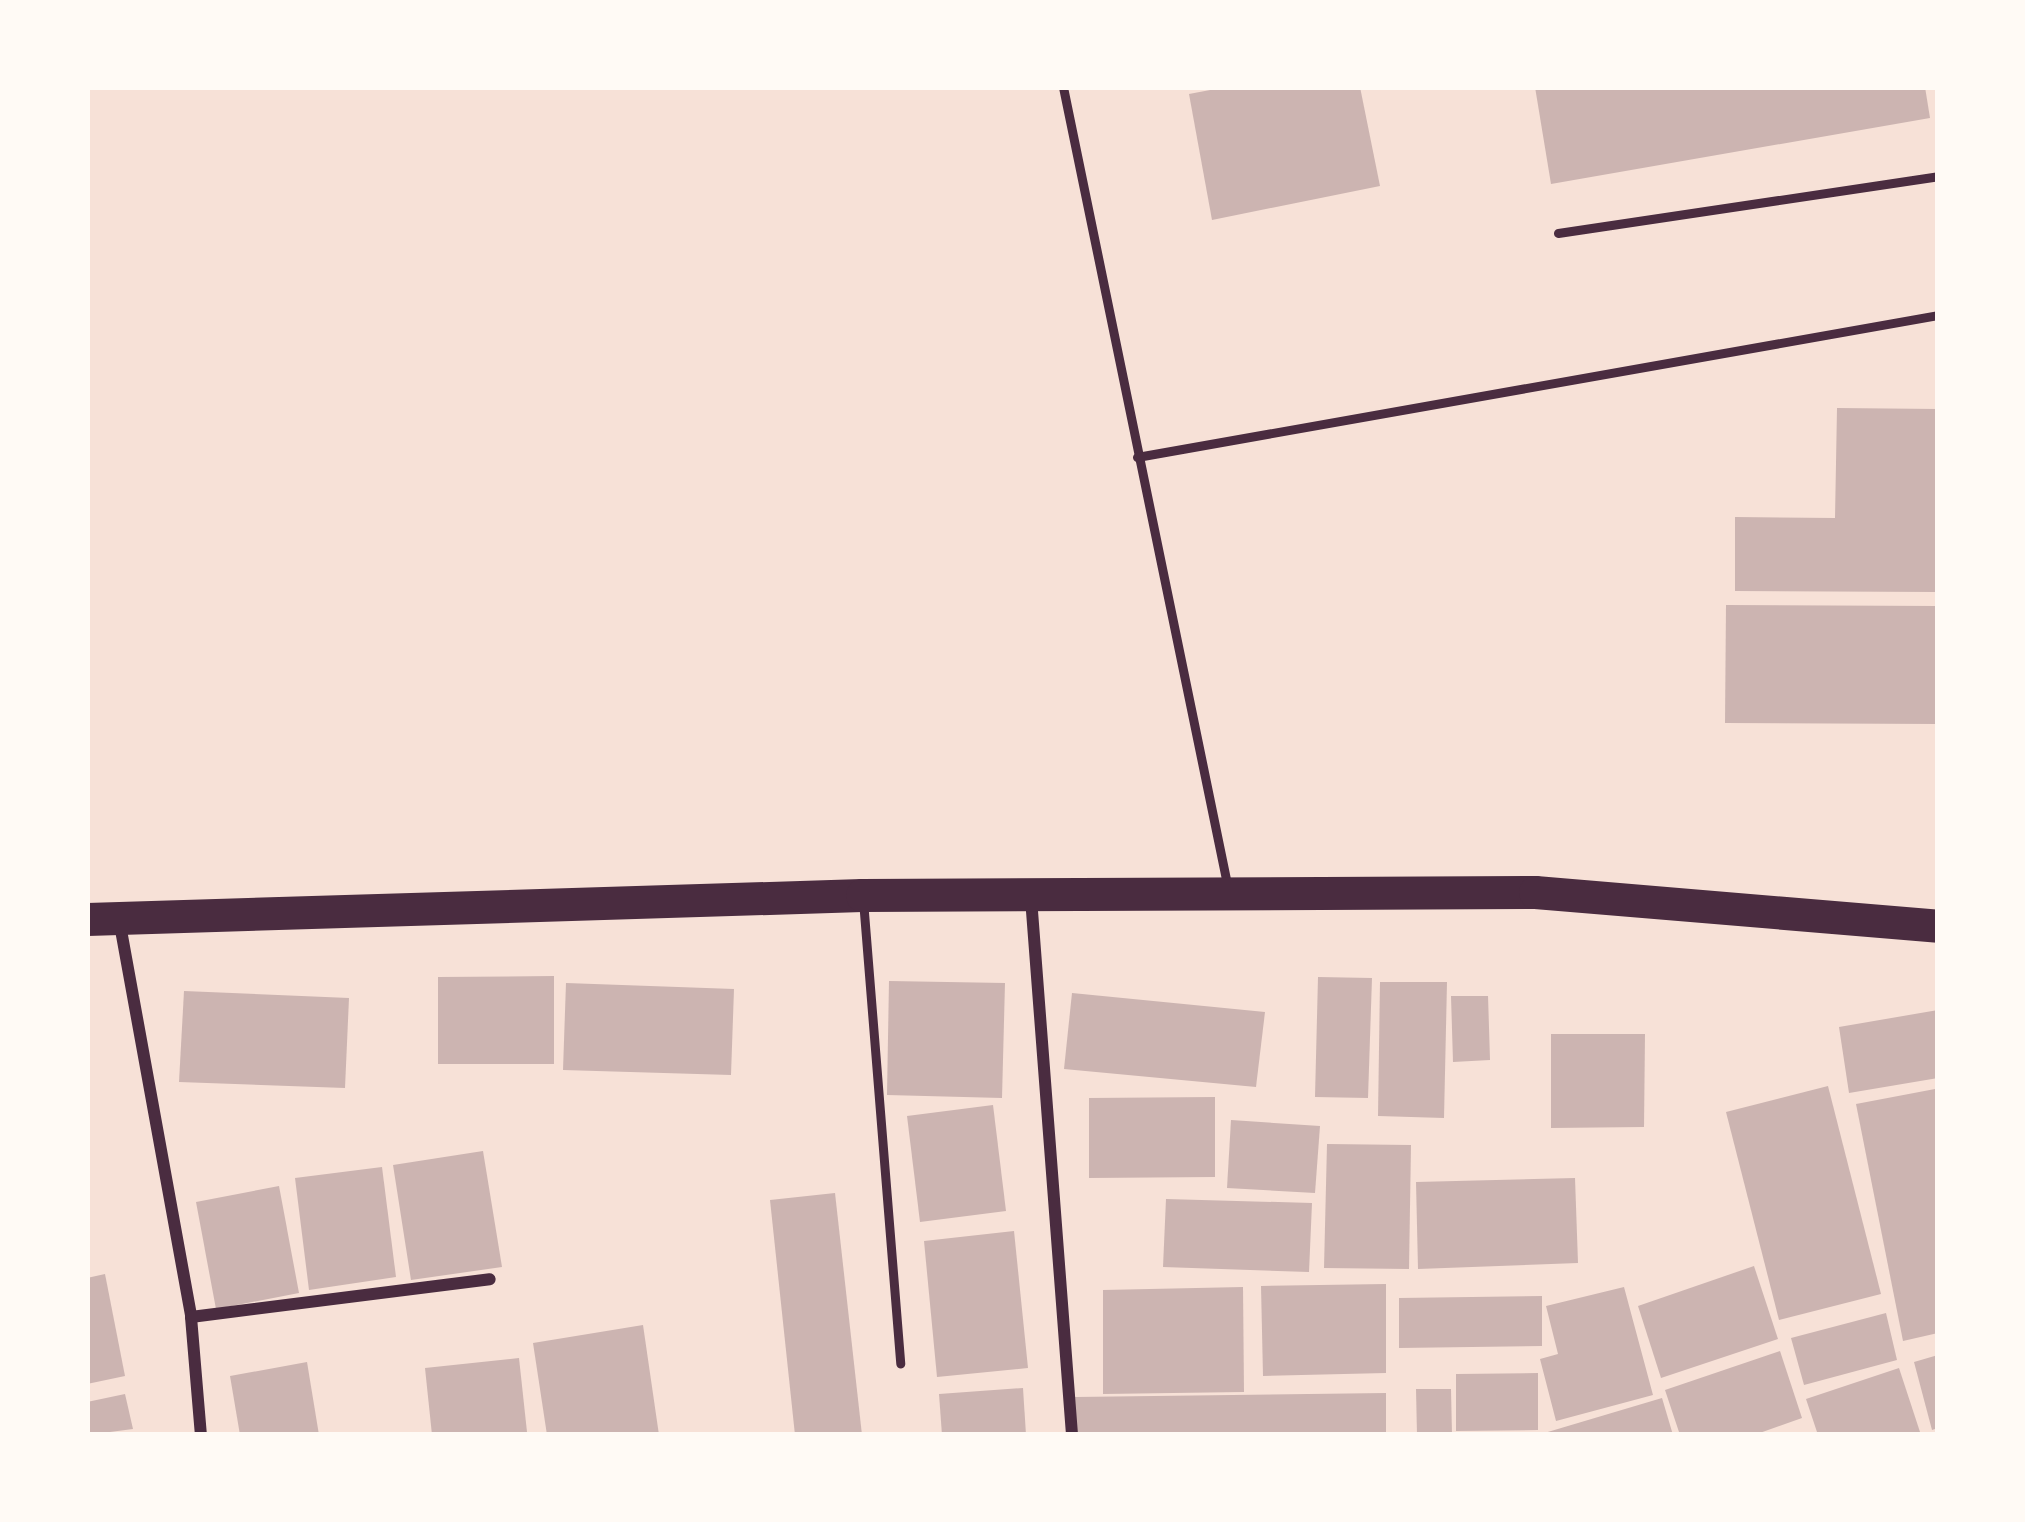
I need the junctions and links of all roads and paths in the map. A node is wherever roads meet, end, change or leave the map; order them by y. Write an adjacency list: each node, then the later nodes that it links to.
1 (1063, 87): 5 (lane)
2 (1938, 176): 3 (lane)
3 (1558, 233)
4 (1938, 316): 5 (lane)
5 (1137, 457): 7 (lane)
6 (862, 895): 8 (highway); 9 (highway); 13 (lane)
7 (1229, 895): 8 (highway); 10 (highway)
8 (1030, 896): 15 (street)
9 (103, 919): 12 (street)
10 (1938, 926)
11 (490, 1280): 12 (street)
12 (191, 1317): 14 (street)
13 (900, 1364)
14 (201, 1435)
15 (1072, 1435)

